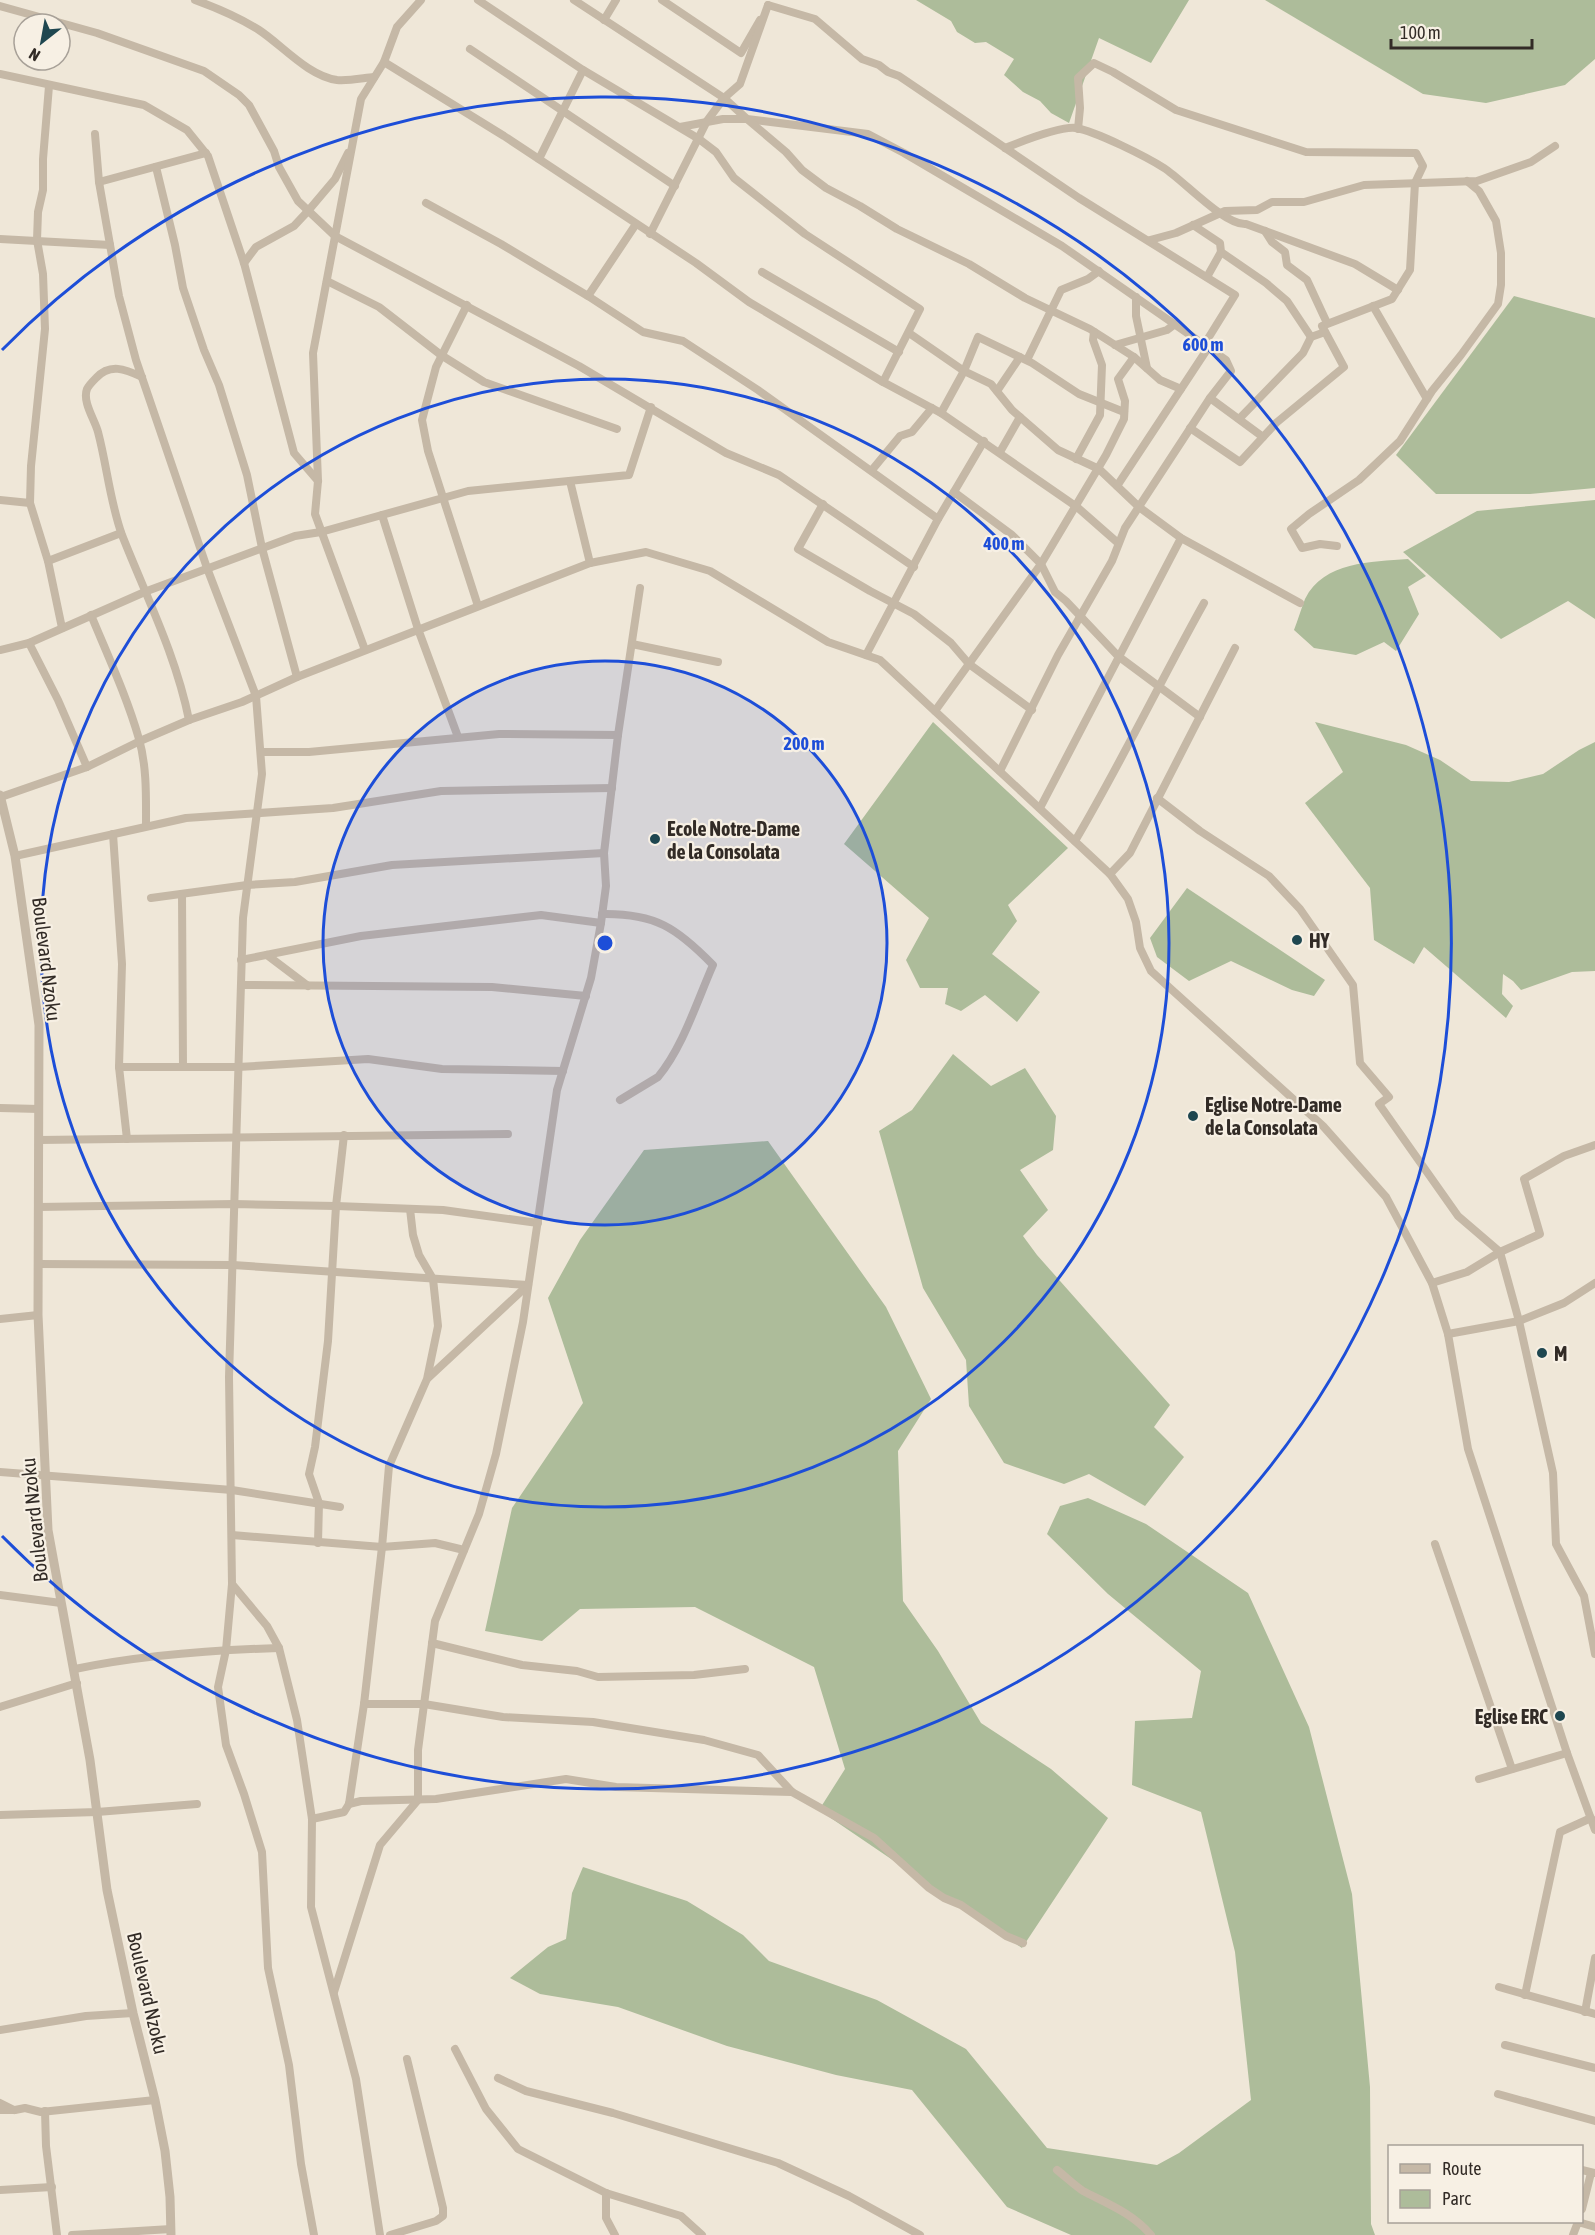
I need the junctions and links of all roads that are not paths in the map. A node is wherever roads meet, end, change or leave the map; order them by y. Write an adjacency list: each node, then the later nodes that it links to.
1 (195, 0): 14 (street)
2 (421, 0): 11 (street)
3 (478, 0): 12 (street)
4 (574, 0): 9 (street)
5 (616, 0): 9 (street)
6 (662, 0): 7 (street)
7 (768, 5): 16 (street); 26 (street)
8 (0, 6): 35 (street)
9 (604, 20): 16 (street)
10 (470, 49): 17 (street)
11 (384, 62): 14 (street); 28 (street)
12 (582, 70): 17 (street); 20 (street)
13 (0, 74): 15 (street)
14 (374, 77): 24 (street)
15 (49, 86): 27 (street); 43 (street)
16 (724, 98): 18 (street); 19 (street)
17 (562, 112): 28 (street); 33 (street)
18 (747, 118): 19 (street); 48 (street); 57 (street)
19 (707, 121): 20 (street); 23 (street)
20 (679, 127): 23 (street)
21 (1078, 129): 26 (street); 32 (street); 36 (street)
22 (95, 134): 31 (street)
23 (699, 139): 33 (street); 61 (street)
24 (352, 144): 35 (street); 41 (street)
25 (1555, 146): 30 (street)
26 (1005, 148): 44 (street)
27 (206, 153): 29 (street); 47 (street)
28 (539, 159): 37 (street)
29 (156, 167): 31 (street); 110 (street)
30 (1467, 181): 32 (street); 77 (street)
31 (99, 182): 45 (street)
32 (1415, 183): 36 (street); 52 (street)
33 (675, 186): 40 (street)
34 (426, 203): 53 (street)
35 (308, 211): 41 (street); 47 (street)
36 (1221, 213): 38 (street); 39 (street)
37 (636, 224): 40 (street); 53 (street)
38 (1193, 225): 44 (street); 46 (street)
39 (1265, 231): 52 (street); 59 (street)
40 (650, 234): 73 (street)
41 (335, 236): 51 (street); 55 (street)
42 (0, 239): 43 (street)
43 (37, 240): 45 (street); 99 (street)
44 (1150, 240): 50 (street)
45 (110, 245): 72 (street)
46 (1221, 252): 50 (street); 62 (street)
47 (244, 263): 93 (street)
48 (1099, 271): 54 (street); 57 (street)
49 (762, 272): 66 (street)
50 (1207, 277): 65 (street)
51 (327, 281): 67 (street); 93 (street)
52 (1398, 290): 56 (street)
53 (588, 296): 92 (street)
54 (1136, 297): 58 (street); 63 (street)
55 (467, 305): 67 (street); 79 (street)
56 (1373, 306): 59 (street); 77 (street)
57 (1050, 309): 60 (street); 69 (street)
58 (1175, 324): 63 (street); 65 (street)
59 (1326, 328): 62 (street); 87 (street)
60 (1094, 332): 64 (street); 78 (street)
61 (909, 333): 66 (street); 71 (street)
62 (1311, 337): 84 (street)
63 (1142, 339): 64 (street); 70 (street)
64 (1115, 345): 68 (street)
65 (1206, 347): 74 (street); 76 (street)
66 (899, 352): 73 (street)
67 (441, 355): 86 (street); 97 (street)
68 (1134, 357): 70 (street); 81 (street)
69 (1024, 359): 71 (street); 75 (street); 78 (street)
70 (1147, 368): 74 (street)
71 (964, 370): 75 (street); 82 (street)
72 (142, 376): 106 (street); 115 (street)
73 (883, 381): 80 (street)
74 (1181, 389): 95 (street)
75 (997, 391): 83 (street)
76 (1210, 398): 84 (street); 85 (street)
77 (1427, 399): 109 (street)
78 (1100, 404): 81 (street); 90 (street)
79 (651, 407): 94 (street); 100 (street)
80 (933, 408): 82 (street); 92 (street)
81 (1124, 412): 91 (street)
82 (940, 413): 88 (street)
83 (1020, 417): 89 (street); 90 (street)
84 (1239, 419): 87 (street)
85 (1191, 428): 87 (street); 102 (street)
86 (617, 429)
87 (1263, 437)
88 (984, 441): 89 (street); 96 (street)
89 (1000, 452): 101 (street)
90 (1076, 459): 91 (street)
91 (1099, 469): 95 (street); 101 (street)
92 (872, 470): 104 (street)
93 (318, 481): 105 (street)
94 (570, 482): 97 (street); 112 (street)
95 (1117, 486): 102 (street)
96 (954, 492): 104 (street); 113 (street)
97 (443, 498): 103 (street); 121 (street)
98 (0, 500): 99 (street)
99 (30, 503): 111 (street)
100 (823, 504): 114 (street); 118 (street)
101 (1077, 507): 108 (street); 113 (street)
102 (1139, 507): 107 (street); 108 (street)
103 (382, 515): 105 (street); 125 (street)
104 (938, 519): 114 (street)
105 (321, 532): 110 (street); 130 (street)
106 (121, 533): 111 (street); 117 (street)
107 (1181, 538): 120 (street); 132 (street)
108 (1118, 543): 123 (street)
109 (1337, 546)
110 (262, 548): 115 (street); 135 (street)
111 (48, 561): 124 (street)
112 (590, 563): 121 (street); 131 (street)
113 (1041, 564): 123 (street); 134 (street)
114 (914, 567): 118 (street)
115 (207, 568): 117 (street); 137 (street)
116 (640, 588): 127 (street)
117 (147, 591): 122 (street); 141 (street)
118 (892, 603): 131 (street); 134 (street)
119 (1204, 603): 136 (street)
120 (1300, 603)
121 (478, 606): 125 (street)
122 (91, 615): 124 (street); 144 (street)
123 (1080, 617): 132 (street); 138 (street)
124 (62, 628): 126 (street)
125 (418, 628): 130 (street); 143 (street)
126 (29, 643): 129 (street); 146 (street)
127 (632, 644): 133 (street); 142 (street)
128 (1235, 648): 140 (street)
129 (0, 650)
130 (365, 650): 135 (street)
131 (866, 655): 139 (street)
132 (1118, 656): 136 (street); 151 (street)
133 (718, 662)
134 (969, 664): 138 (street); 139 (street)
135 (297, 677): 137 (street)
136 (1158, 686): 140 (street); 155 (street)
137 (256, 696): 141 (street); 145 (street)
138 (1032, 710): 147 (street)
139 (935, 711): 147 (street)
140 (1200, 717): 150 (street)
141 (189, 720): 144 (street)
142 (618, 735): 143 (street); 148 (street)
143 (458, 737): 145 (street)
144 (140, 741): 146 (street); 153 (street)
145 (261, 752): 152 (street)
146 (87, 768): 149 (street)
147 (1000, 771): 151 (street)
148 (612, 788): 152 (street); 156 (street)
149 (0, 796): 157 (street, Boulevard Nzoku)
150 (1156, 798): 158 (street); 187 (street)
151 (1040, 808): 155 (street)
152 (257, 814): 153 (street); 159 (street)
153 (146, 826): 154 (street)
154 (114, 834): 157 (street); 169 (street)
155 (1075, 841): 158 (street)
156 (604, 853): 159 (street); 162 (street)
157 (15, 856): 175 (street, Boulevard Nzoku)
158 (1110, 874): 192 (street)
159 (247, 885): 160 (street); 165 (street)
160 (182, 894): 161 (street); 170 (street)
161 (151, 898)
162 (602, 914): 163 (street); 173 (street)
163 (601, 923): 164 (street); 168 (street)
164 (267, 955): 165 (street); 167 (street)
165 (241, 960): 166 (street)
166 (241, 985): 167 (street); 171 (street)
167 (308, 986): 168 (street)
168 (586, 996): 172 (street)
169 (118, 1067): 170 (street); 179 (street)
170 (183, 1067): 171 (street)
171 (238, 1067): 172 (street); 178 (street)
172 (563, 1071): 186 (street)
173 (620, 1100)
174 (0, 1108): 175 (street)
175 (39, 1109): 180 (street, Boulevard Nzoku)
176 (508, 1134): 177 (street)
177 (344, 1136): 178 (street); 183 (street)
178 (236, 1137): 179 (street); 182 (street)
179 (126, 1139): 180 (street)
180 (39, 1140): 184 (street, Boulevard Nzoku)
181 (1595, 1145): 187 (street)
182 (234, 1204): 183 (street); 184 (street); 189 (street)
183 (336, 1206): 185 (street); 190 (street)
184 (39, 1207): 188 (street, Boulevard Nzoku)
185 (410, 1209): 186 (street); 191 (street)
186 (538, 1223): 194 (street)
187 (1500, 1252): 192 (street); 197 (street)
188 (38, 1264): 189 (street); 195 (street, Boulevard Nzoku)
189 (233, 1265): 190 (street); 202 (street)
190 (332, 1271): 191 (street); 203 (street)
191 (433, 1279): 194 (street); 199 (street)
192 (1432, 1283): 198 (street)
193 (1595, 1283): 197 (street)
194 (528, 1286): 199 (street); 209 (street)
195 (38, 1315): 196 (street); 201 (street, Boulevard Nzoku)
196 (0, 1319)
197 (1519, 1321): 198 (street); 216 (street)
198 (1448, 1334): 223 (street)
199 (427, 1379): 208 (street)
200 (0, 1472): 201 (street)
201 (46, 1477): 202 (street); 212 (street, Boulevard Nzoku)
202 (232, 1490): 203 (street); 205 (street)
203 (319, 1503): 204 (street); 206 (street)
204 (340, 1508)
205 (232, 1535): 206 (street); 210 (street)
206 (318, 1543): 208 (street)
207 (1435, 1544): 224 (street)
208 (382, 1547): 209 (street); 220 (street)
209 (464, 1550): 213 (street)
210 (232, 1584): 214 (street); 215 (street)
211 (0, 1595): 212 (street)
212 (61, 1603): 218 (street, Boulevard Nzoku)
213 (432, 1643): 217 (street); 221 (street)
214 (279, 1648): 215 (street); 233 (street)
215 (226, 1650): 218 (street); 265 (street)
216 (1595, 1654)
217 (745, 1669)
218 (75, 1670): 219 (street, Boulevard Nzoku)
219 (76, 1683): 222 (street); 230 (street, Boulevard Nzoku)
220 (364, 1704): 221 (street); 229 (street)
221 (424, 1704): 226 (street); 227 (street)
222 (0, 1707)
223 (1567, 1753): 224 (street); 232 (street)
224 (1512, 1769): 225 (street)
225 (1479, 1779)
226 (792, 1792): 227 (street); 235 (street)
227 (418, 1800): 229 (street); 238 (street)
228 (197, 1804): 230 (street)
229 (350, 1804): 233 (street)
230 (97, 1812): 231 (street); 241 (street, Boulevard Nzoku)
231 (0, 1815)
232 (1591, 1818): 234 (street); 239 (street)
233 (312, 1819): 238 (street)
234 (1595, 1830)
235 (1023, 1943)
236 (1595, 1962): 240 (street)
237 (1499, 1987): 239 (street)
238 (334, 1993): 266 (street)
239 (1525, 1995): 240 (street)
240 (1585, 2012): 242 (street)
241 (133, 2013): 243 (street); 250 (street, Boulevard Nzoku)
242 (1595, 2014)
243 (0, 2030)
244 (1505, 2045): 247 (street)
245 (455, 2049): 260 (street)
246 (407, 2059): 267 (street)
247 (1595, 2068)
248 (498, 2078): 270 (street)
249 (1498, 2094): 255 (street)
250 (155, 2100): 254 (street); 262 (street, Boulevard Nzoku)
251 (0, 2103): 253 (street)
252 (0, 2110): 253 (street)
253 (15, 2110): 254 (street)
254 (45, 2111): 258 (street)
255 (1595, 2121)
256 (1057, 2170): 271 (street)
257 (1593, 2173): 261 (street)
258 (52, 2187): 259 (street); 263 (street)
259 (0, 2190)
260 (606, 2193): 268 (street); 269 (street)
261 (1583, 2203)
262 (171, 2232): 264 (street)
263 (57, 2235)
264 (72, 2235)
265 (314, 2235)
266 (380, 2235)
267 (390, 2235)
268 (615, 2235)
269 (702, 2235)
270 (920, 2235)
271 (1151, 2235)

